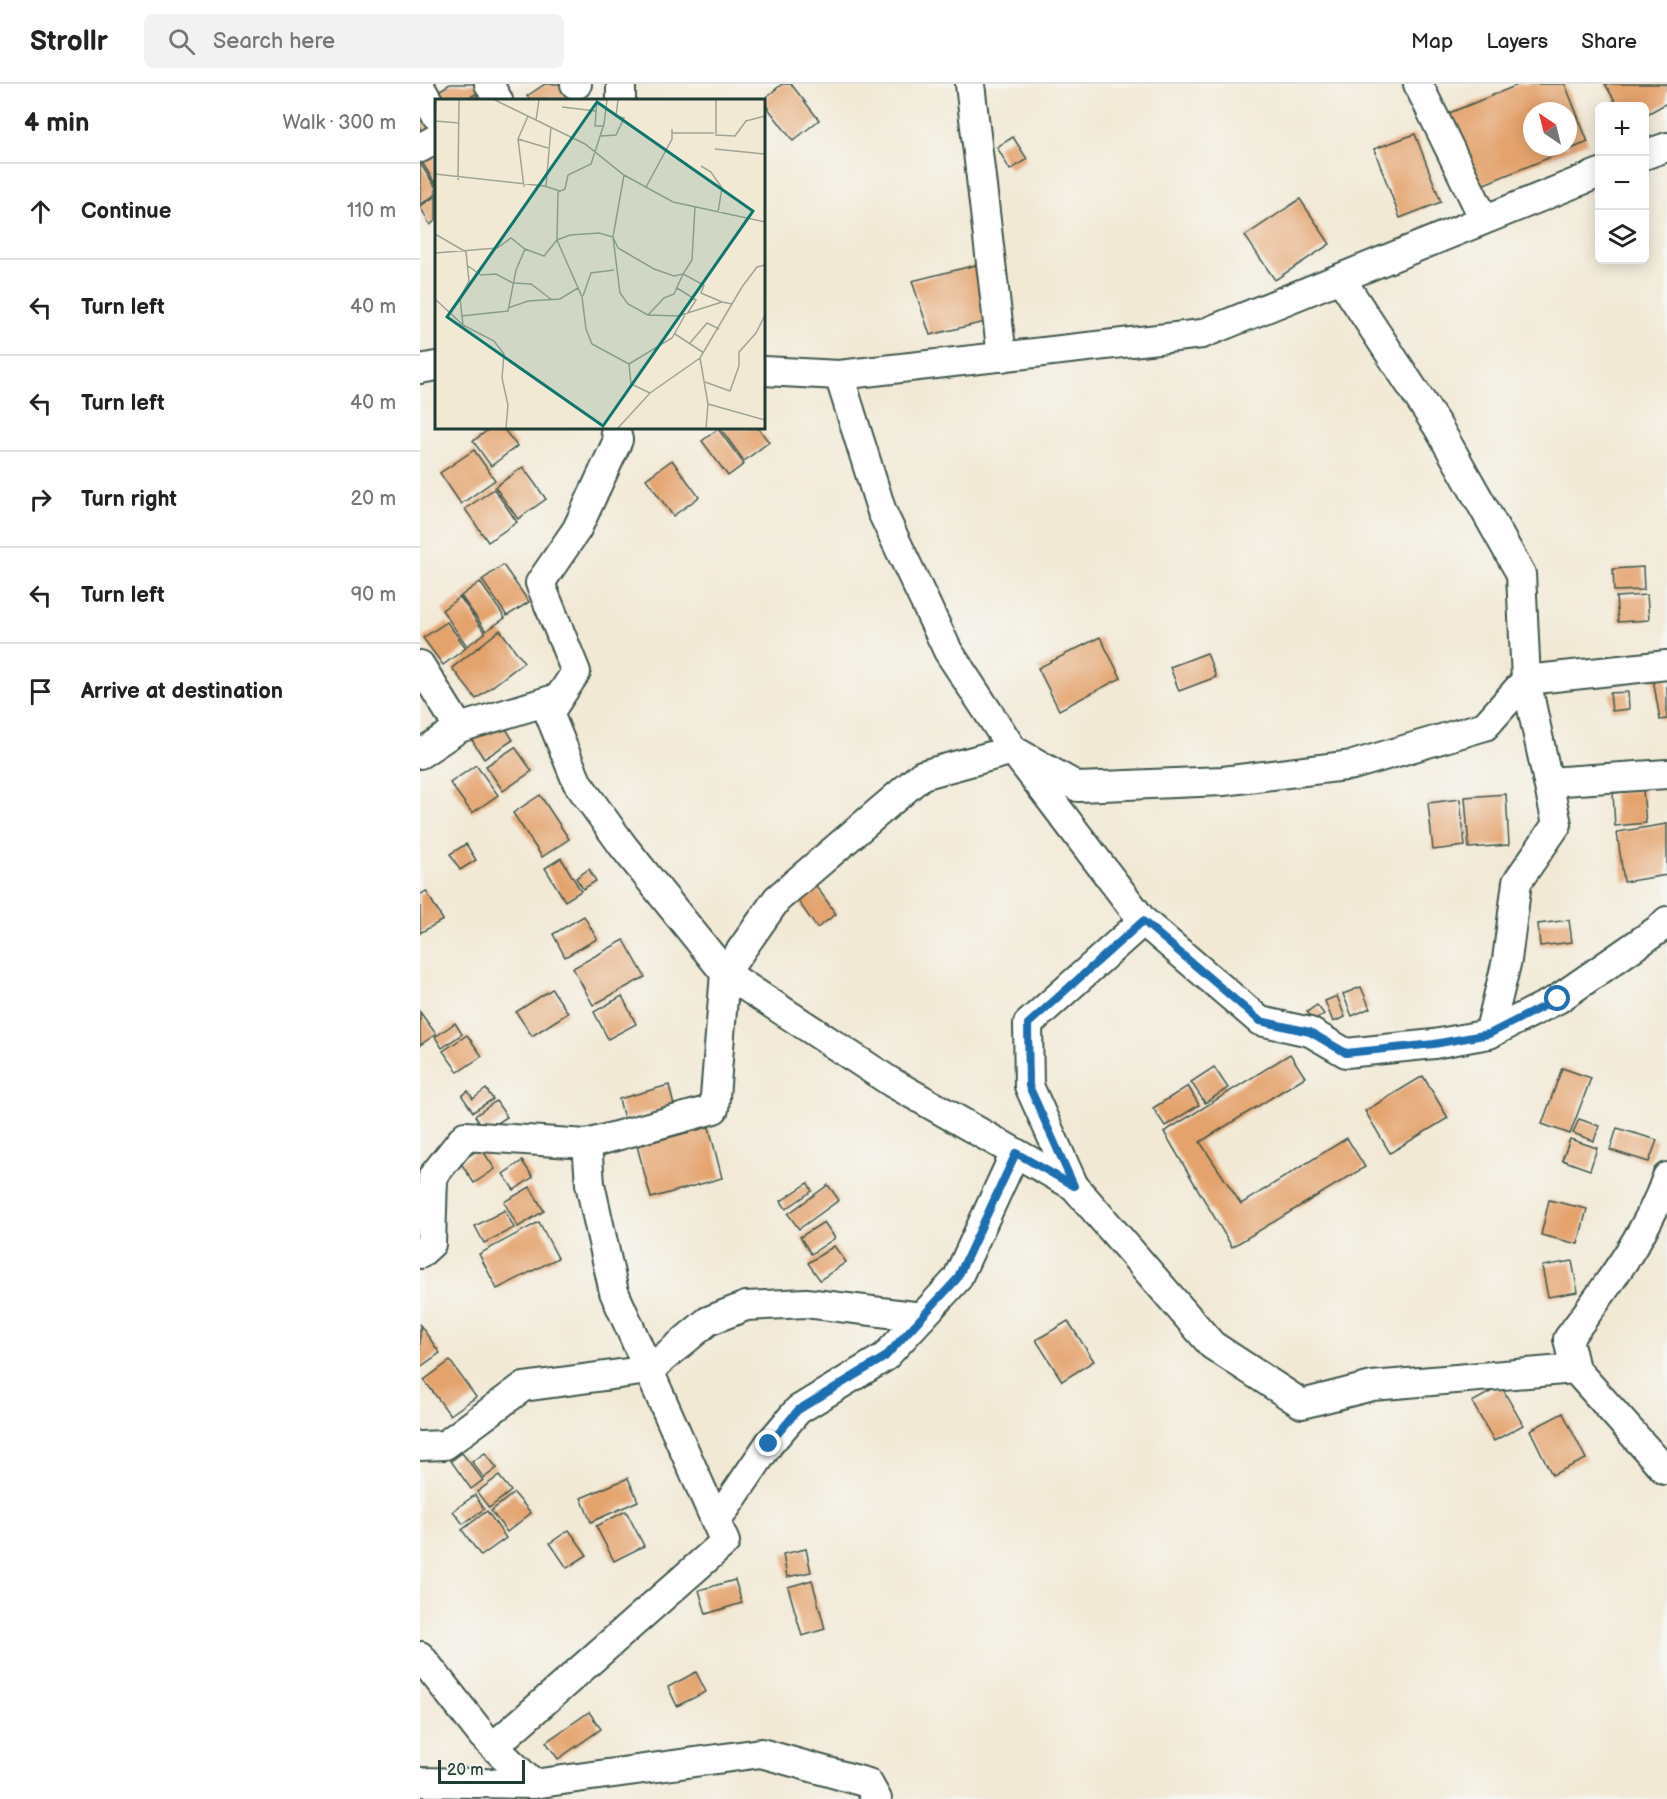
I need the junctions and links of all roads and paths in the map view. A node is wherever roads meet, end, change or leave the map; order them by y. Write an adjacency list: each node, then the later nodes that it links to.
1 (489, 84): 5 (street)
2 (970, 84): 14 (street)
3 (1418, 84): 12 (street)
4 (420, 87): 6 (street)
5 (497, 99)
6 (435, 113)
7 (435, 140): 9 (street)
8 (1667, 147): 10 (street)
9 (420, 148)
10 (1649, 153)
11 (1595, 175): 12 (street)
12 (1484, 219): 13 (street)
13 (1341, 279): 14 (street); 22 (street)
14 (1002, 357): 18 (street)
15 (435, 366): 16 (street)
16 (420, 369)
17 (765, 370): 18 (street)
18 (839, 375): 25 (street)
19 (621, 432): 23 (street)
20 (420, 665): 24 (street)
21 (1667, 665): 22 (street)
22 (1526, 680): 25 (street); 28 (street)
23 (558, 698): 24 (street); 31 (street)
24 (459, 728): 26 (street)
25 (1013, 750): 29 (street); 31 (street)
26 (420, 754)
27 (1667, 774): 28 (street)
28 (1548, 782): 32 (street)
29 (1143, 921): 32 (street); 36 (street)
30 (1667, 921): 32 (street)
31 (725, 974): 33 (street); 34 (street)
32 (1489, 1034)
33 (587, 1144): 37 (street); 40 (street)
34 (1016, 1153): 36 (street); 38 (street)
35 (1667, 1177): 39 (street)
36 (1074, 1186): 39 (street)
37 (420, 1254)
38 (921, 1317): 40 (street); 43 (street)
39 (1575, 1369): 42 (street)
40 (649, 1370): 41 (street); 43 (street)
41 (420, 1446)
42 (1667, 1470)
43 (716, 1522): 45 (street)
44 (420, 1656): 45 (street)
45 (494, 1746): 47 (street)
46 (420, 1782): 47 (street)
47 (534, 1784): 48 (street)
48 (877, 1799)

